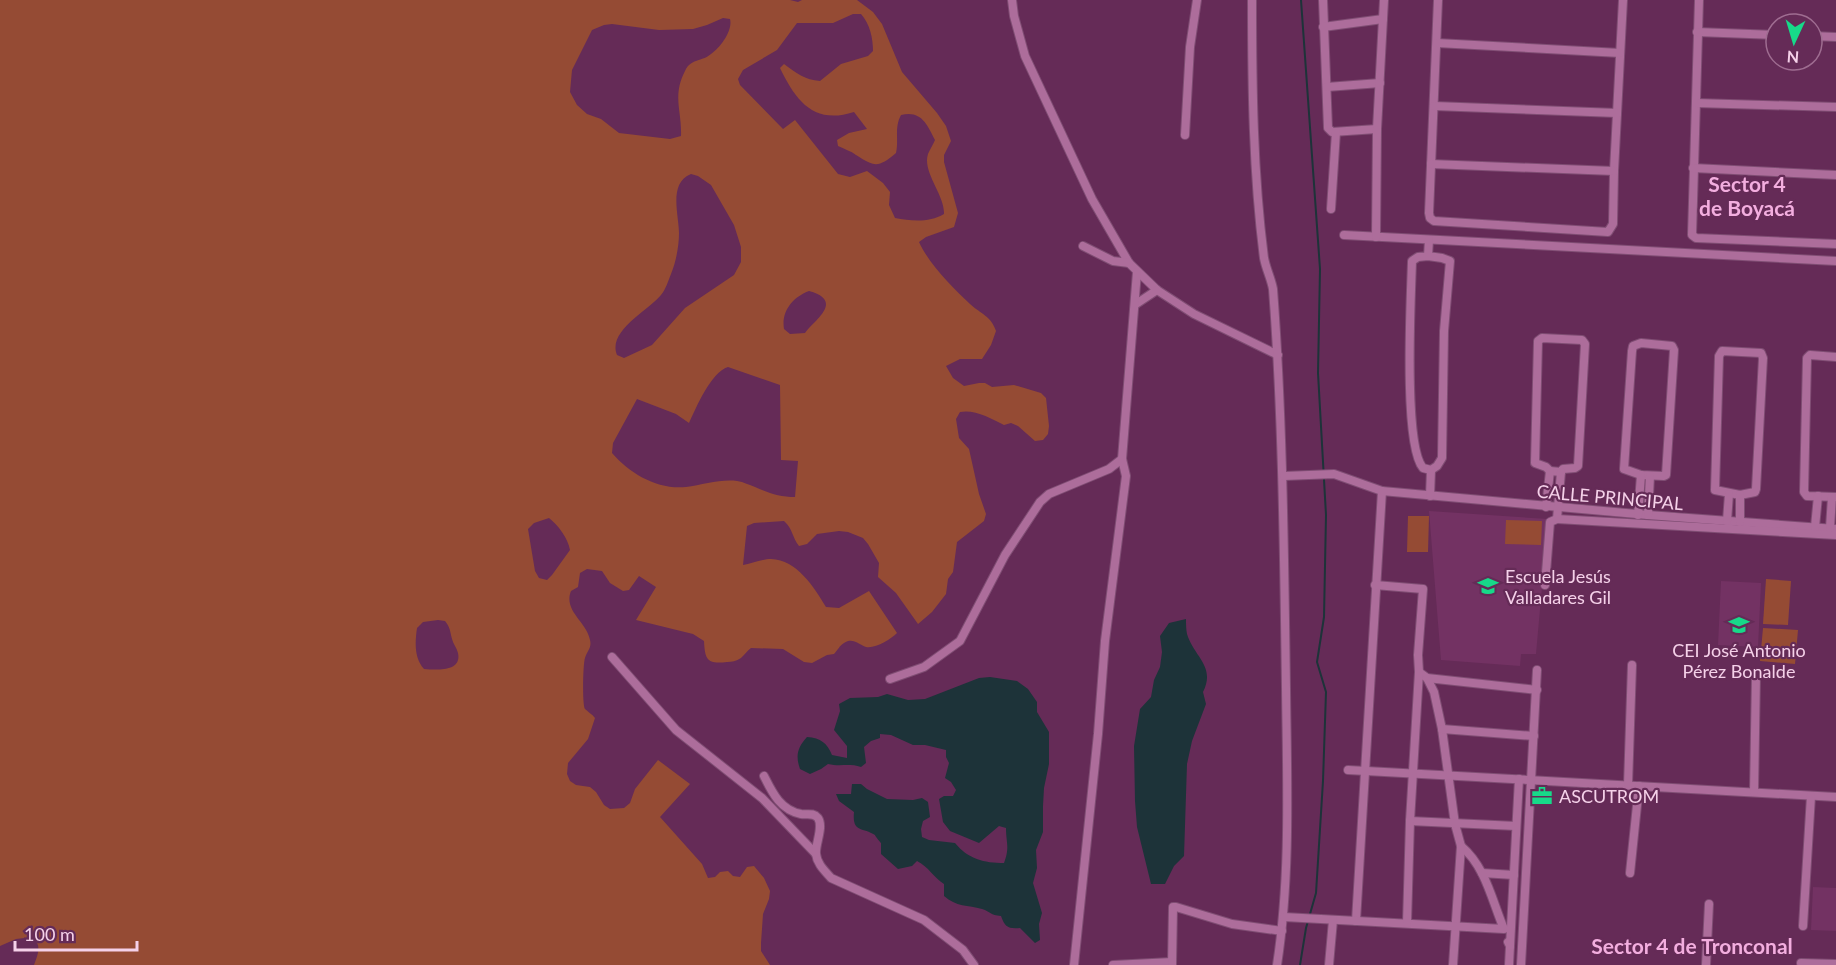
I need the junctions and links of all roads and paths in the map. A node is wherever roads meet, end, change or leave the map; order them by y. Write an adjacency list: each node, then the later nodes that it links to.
1 (1012, 0): 36 (street)
2 (1197, 0): 23 (street)
3 (1252, 0): 40 (street)
4 (1323, 0): 10 (street)
5 (1384, 0): 9 (street)
6 (1438, 0): 13 (street)
7 (1623, 0): 14 (street)
8 (1699, 0): 11 (street)
9 (1383, 19): 10 (street); 15 (street)
10 (1323, 27): 16 (street)
11 (1698, 32): 12 (street); 17 (street)
12 (1764, 35)
13 (1437, 43): 14 (street); 18 (street)
14 (1620, 53): 20 (street)
15 (1380, 83): 16 (street); 21 (street)
16 (1327, 87): 22 (street)
17 (1696, 103): 19 (street); 25 (street)
18 (1434, 106): 20 (street); 24 (street)
19 (1836, 107)
20 (1617, 113): 26 (street)
21 (1377, 129): 22 (street); 30 (street)
22 (1336, 132): 28 (street)
23 (1185, 135)
24 (1431, 164): 26 (street); 26 (street)
25 (1693, 168): 27 (street); 32 (street)
26 (1614, 171)
27 (1836, 175)
28 (1331, 209)
29 (1344, 236): 30 (street)
30 (1376, 237): 31 (street)
31 (1429, 240): 34 (street); 35 (street)
32 (1836, 244)
33 (1083, 246): 36 (street)
34 (1428, 256): 43 (street); 43 (street)
35 (1836, 261)
36 (1129, 262): 37 (street)
37 (1137, 272): 38 (street); 39 (street)
38 (1157, 290): 39 (street); 40 (street)
39 (1136, 304): 42 (street)
40 (1278, 355): 47 (street)
41 (1836, 357): 53 (street)
42 (1122, 459): 73 (street); 111 (street)
43 (1431, 470): 52 (street)
44 (1550, 471): 45 (street); 45 (street); 55 (street)
45 (1561, 472): 56 (street)
46 (1641, 475): 48 (street); 48 (street); 57 (street)
47 (1284, 476): 49 (street, CALLE PRINCIPAL); 98 (street)
48 (1650, 476): 58 (street)
49 (1382, 491): 52 (street, CALLE PRINCIPAL); 65 (street)
50 (1729, 494): 51 (street); 51 (street); 60 (street)
51 (1740, 495): 61 (street)
52 (1430, 496): 55 (street, CALLE PRINCIPAL)
53 (1818, 496): 54 (street); 62 (street)
54 (1834, 497): 63 (street)
55 (1546, 507): 56 (street, CALLE PRINCIPAL)
56 (1558, 508): 57 (street, CALLE PRINCIPAL); 59 (street)
57 (1638, 515): 58 (street, CALLE PRINCIPAL)
58 (1648, 516): 60 (street, CALLE PRINCIPAL)
59 (1557, 519): 64 (street); 66 (street)
60 (1727, 521): 61 (street, CALLE PRINCIPAL)
61 (1740, 522): 62 (street, CALLE PRINCIPAL)
62 (1815, 527): 63 (street, CALLE PRINCIPAL)
63 (1833, 528)
64 (1836, 536)
65 (1375, 585): 70 (street); 78 (street)
66 (1545, 585)
67 (612, 657): 93 (street)
68 (1632, 665): 84 (street)
69 (1537, 670): 74 (street)
70 (1419, 672): 72 (street); 79 (street)
71 (1756, 675): 86 (street)
72 (1427, 678): 74 (street); 75 (street)
73 (890, 679)
74 (1537, 690): 76 (street)
75 (1442, 729): 76 (street); 80 (street)
76 (1534, 736): 83 (street)
77 (1348, 770): 78 (street)
78 (1366, 770): 79 (street); 100 (street)
79 (1413, 773): 80 (street); 89 (street)
80 (1448, 775): 82 (street); 90 (street)
81 (764, 776): 93 (street)
82 (1519, 779): 83 (street); 91 (street)
83 (1533, 779): 84 (street); 117 (street)
84 (1628, 785): 85 (street)
85 (1639, 786): 86 (street); 95 (street)
86 (1754, 792): 87 (street)
87 (1811, 796): 88 (street); 102 (street)
88 (1836, 797)
89 (1410, 821): 90 (street); 101 (street)
90 (1455, 824): 91 (street); 92 (street)
91 (1516, 826): 96 (street)
92 (1461, 846): 94 (street); 103 (street)
93 (816, 854): 110 (street)
94 (1482, 873): 96 (street); 104 (street)
95 (1630, 873)
96 (1514, 875): 106 (street)
97 (1709, 904): 118 (street)
98 (1287, 917): 99 (street); 105 (street)
99 (1330, 920): 100 (street); 114 (street)
100 (1356, 921): 101 (street)
101 (1407, 923): 103 (street)
102 (1803, 926)
103 (1454, 927): 104 (street); 115 (street)
104 (1504, 930): 106 (street)
105 (1282, 931): 107 (street); 113 (street)
106 (1510, 946): 116 (street)
107 (1172, 963): 112 (street)
108 (1801, 963): 109 (street)
109 (1836, 964)
110 (974, 965)
111 (1074, 965)
112 (1113, 965)
113 (1277, 965)
114 (1329, 965)
115 (1453, 965)
116 (1509, 965)
117 (1521, 965)
118 (1706, 965)

